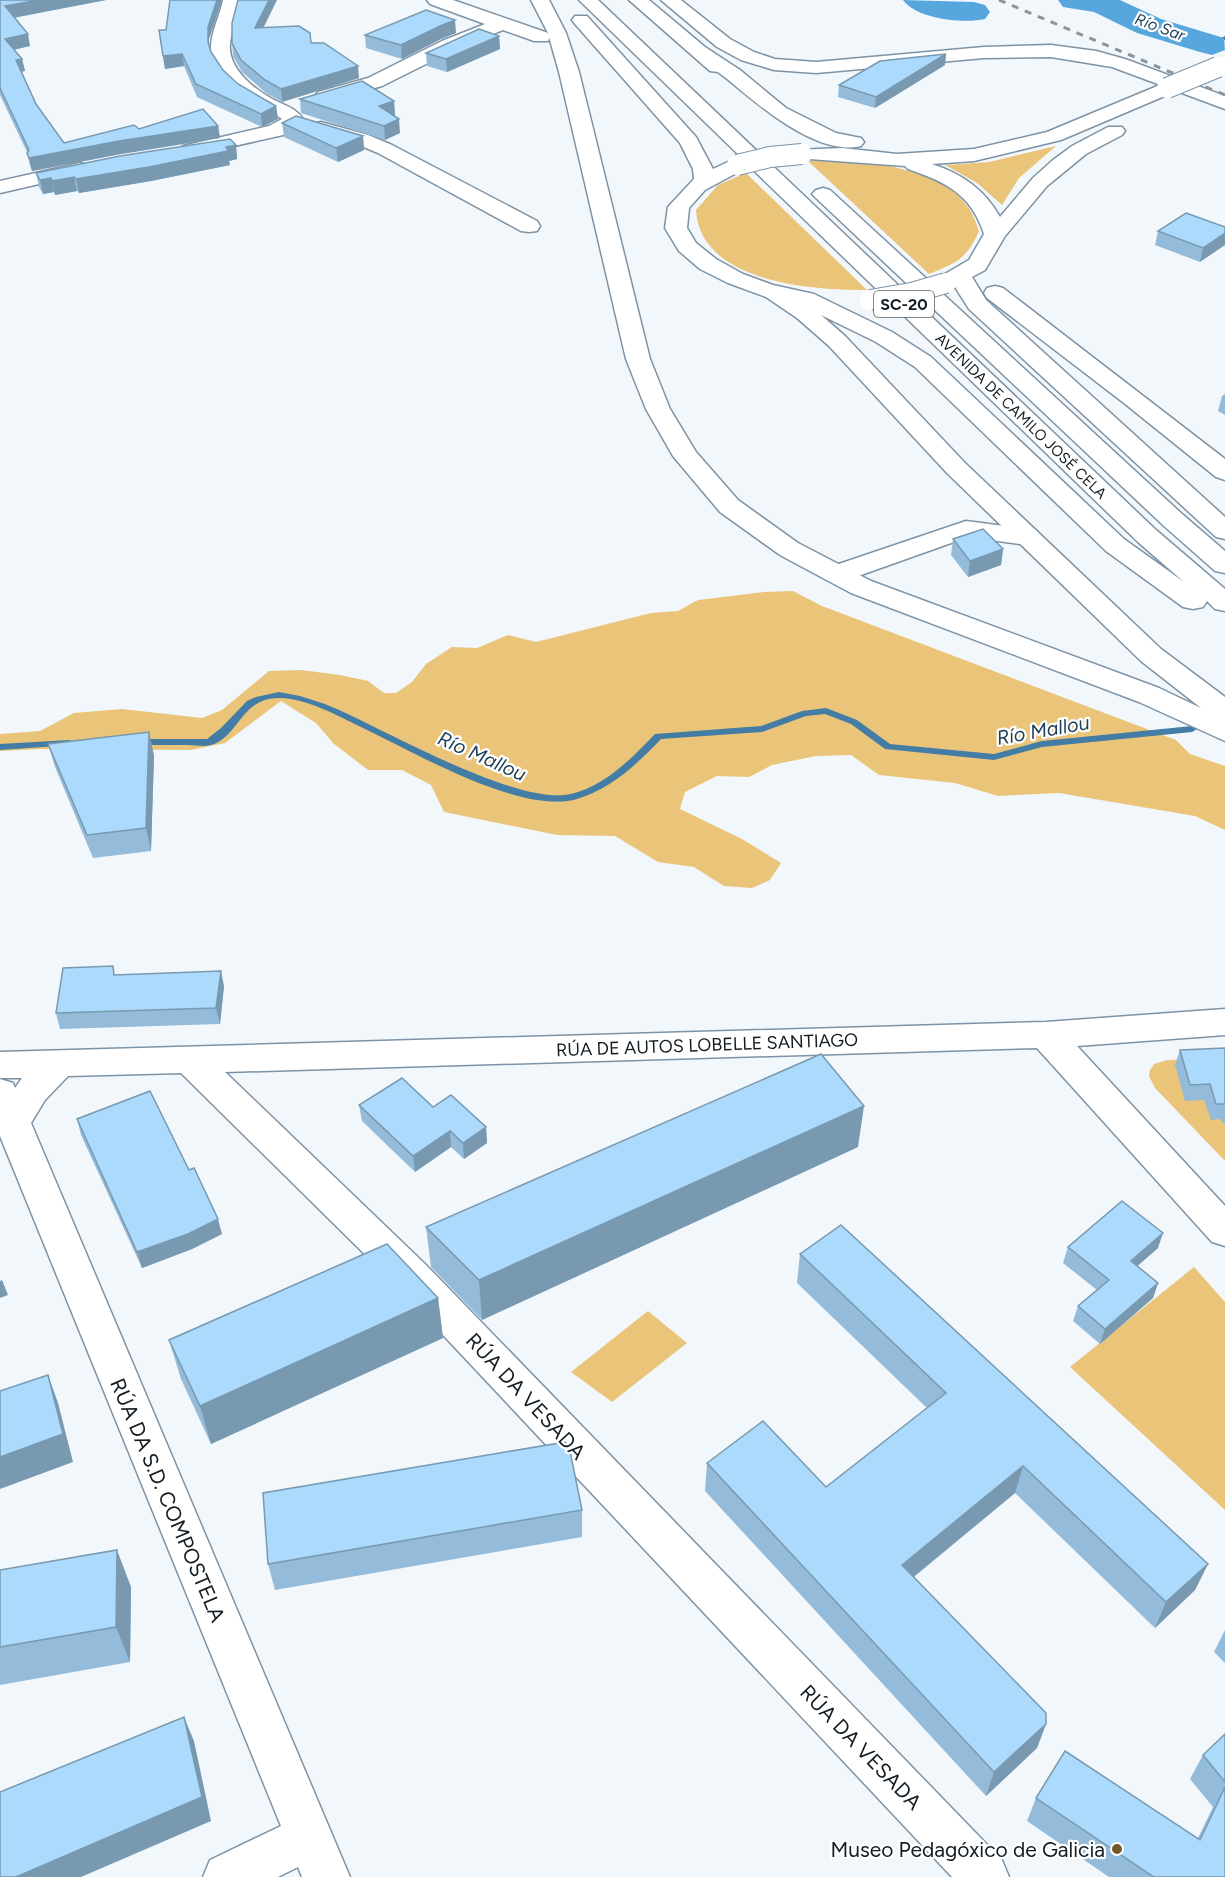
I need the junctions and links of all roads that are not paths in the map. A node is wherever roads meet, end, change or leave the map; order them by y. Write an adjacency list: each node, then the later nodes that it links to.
1 (232, 0): 14 (main road)
2 (436, 0): 8 (main road)
3 (540, 0): 34 (main road)
4 (614, 0): 12 (main road)
5 (638, 0): 10 (main road)
6 (670, 0): 13 (main road)
7 (578, 2): 23 (main road); 35 (main road, AVENIDA DE CAMILO JOSÉ CELA / SC-20)
8 (503, 23): 9 (main road); 14 (main road)
9 (541, 37)
10 (701, 52): 16 (main road); 18 (main road)
11 (1223, 69): 16 (main road, bridge); 26 (main road)
12 (708, 87)
13 (1225, 102)
14 (297, 108): 17 (main road); 25 (main road)
15 (760, 135): 33 (main road, AVENIDA DE CAMILO JOSÉ CELA / SC-20)
16 (1020, 145): 19 (main road)
17 (171, 153)
18 (842, 154): 19 (main road); 23 (main road, bridge)
19 (897, 160): 26 (main road)
20 (100, 166): 22 (main road)
21 (0, 172): 22 (main road)
22 (41, 177): 24 (main road)
23 (705, 180): 28 (main road)
24 (0, 187)
25 (528, 226)
26 (995, 234): 27 (main road)
27 (961, 275): 29 (main road, bridge); 30 (main road); 31 (main road)
28 (775, 293): 29 (main road); 32 (main road)
29 (804, 298): 36 (main road)
30 (1225, 472)
31 (1225, 531)
32 (1028, 537): 34 (main road); 37 (main road)
33 (1225, 565)
34 (837, 574): 38 (main road)
35 (1225, 603)
36 (1225, 618)
37 (1225, 712)
38 (1225, 731)
39 (1225, 1022): 40 (main road, RÚA DE AUTOS LOBELLE SANTIAGO)
40 (1046, 1035): 41 (main road, RÚA DE AUTOS LOBELLE SANTIAGO); 45 (main road)
41 (189, 1059): 42 (main road); 48 (main road, RÚA DA VESADA)
42 (60, 1063): 43 (main road); 44 (main road, RÚA DA S.D. COMPOSTELA)
43 (0, 1065)
44 (6, 1107): 46 (main road, RÚA DA S.D. COMPOSTELA)
45 (1225, 1231)
46 (318, 1857): 47 (main road)
47 (227, 1877)
48 (985, 1877)

